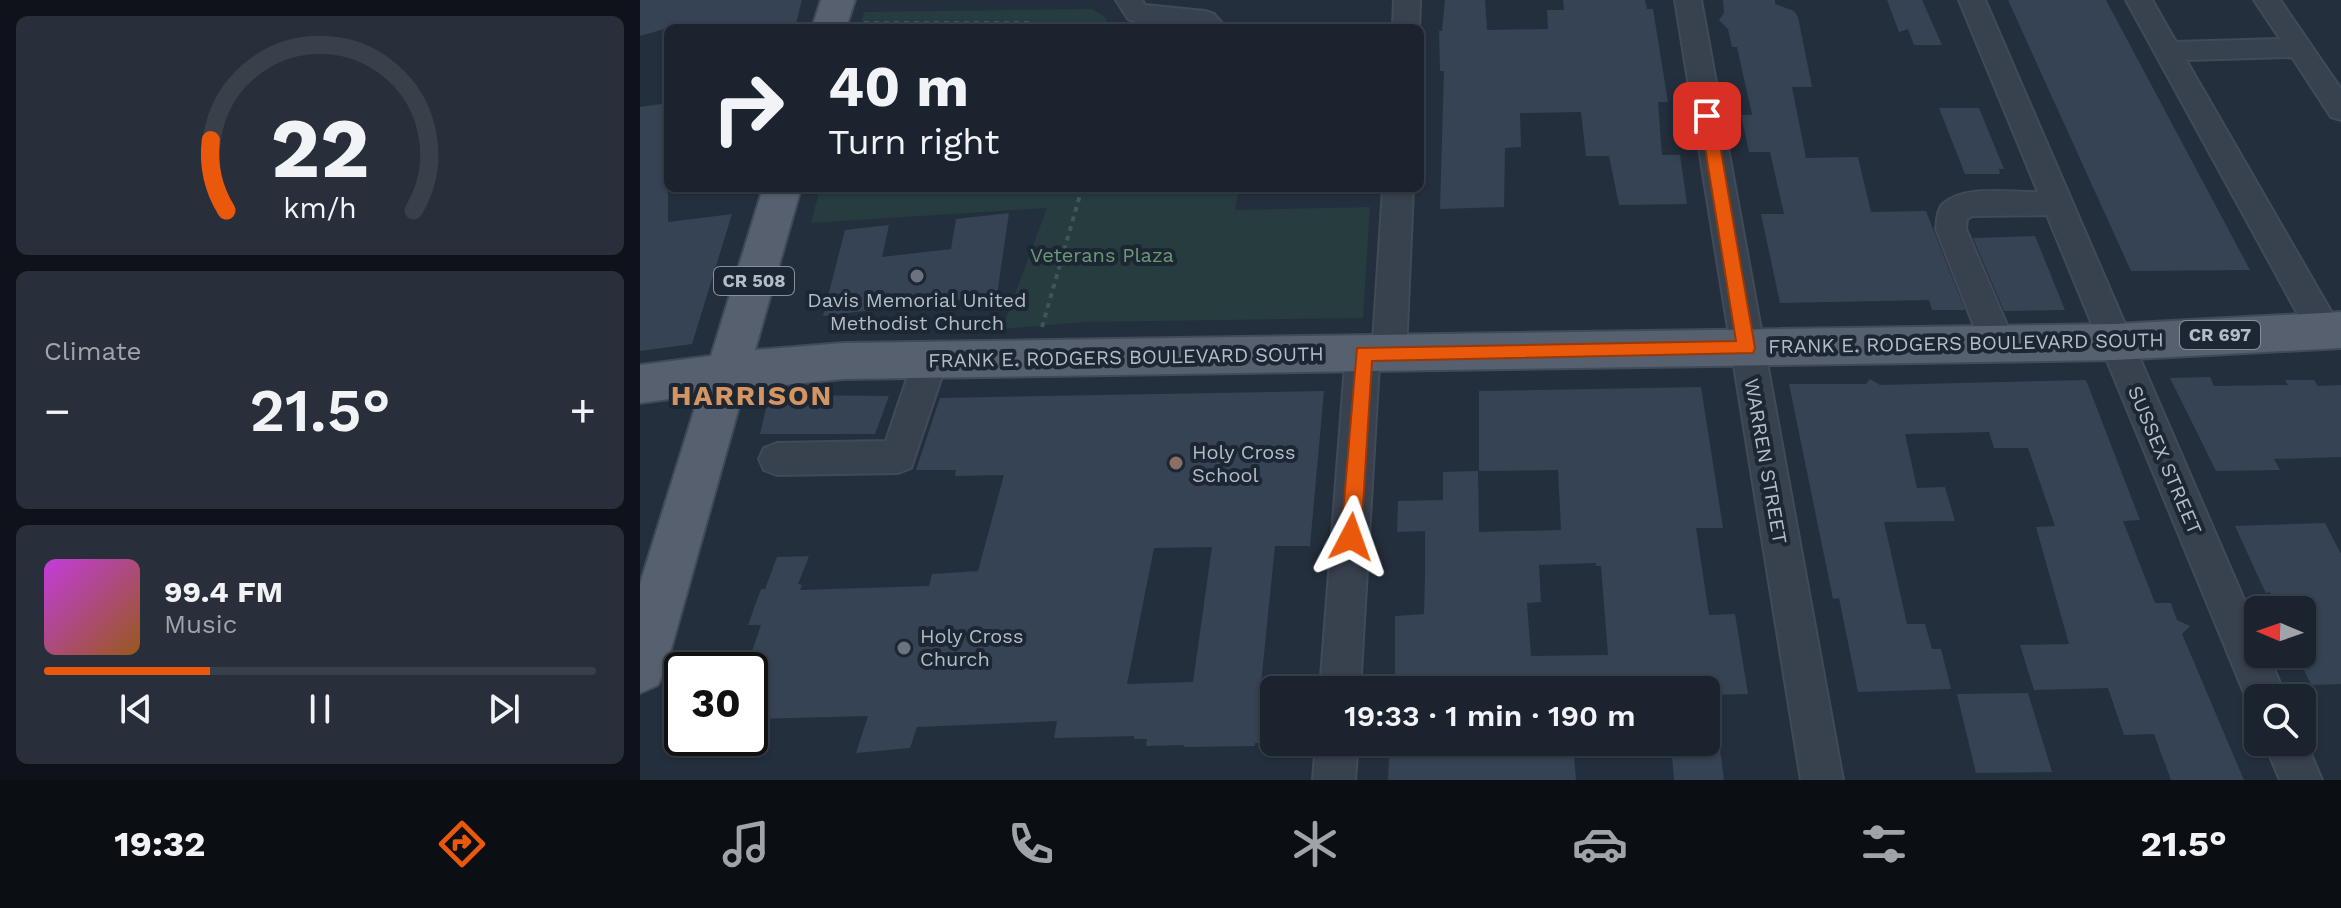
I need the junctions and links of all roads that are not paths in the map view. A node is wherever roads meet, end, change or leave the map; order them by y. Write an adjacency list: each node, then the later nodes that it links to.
1 (1129, 0): 7 (street)
2 (1407, 0): 8 (street)
3 (1688, 0): 18 (street, WARREN STREET)
4 (1972, 0): 14 (street, SUSSEX STREET)
5 (2139, 0): 10 (street)
6 (2267, 0): 9 (street)
7 (1209, 24)
8 (1406, 24)
9 (2300, 48): 10 (street); 11 (street)
10 (2168, 51): 15 (street)
11 (2341, 110)
12 (781, 192): 21 (main road, CR 508)
13 (1397, 192): 19 (street)
14 (2056, 203): 16 (street, SUSSEX STREET); 17 (street)
15 (2333, 330): 16 (main road, FRANK E. RODGERS BOULEVARD SOUTH / CR 697)
16 (2115, 342): 17 (main road, FRANK E. RODGERS BOULEVARD SOUTH / CR 697); 26 (street, SUSSEX STREET)
17 (1998, 344): 18 (main road, FRANK E. RODGERS BOULEVARD SOUTH / CR 697)
18 (1746, 348): 19 (main road, FRANK E. RODGERS BOULEVARD SOUTH / CR 697); 30 (street, WARREN STREET)
19 (1376, 353): 20 (main road, FRANK E. RODGERS BOULEVARD SOUTH / CR 697); 25 (street)
20 (930, 361): 21 (main road, FRANK E. RODGERS BOULEVARD SOUTH / CR 697); 23 (street)
21 (727, 373): 22 (main road, CR 697); 24 (main road, CR 508)
22 (640, 384)
23 (777, 459)
24 (640, 667)
25 (1341, 676)
26 (2260, 684)
27 (1336, 756): 29 (street)
28 (2291, 756): 31 (street)
29 (1334, 780)
30 (1822, 780)
31 (2301, 780)

